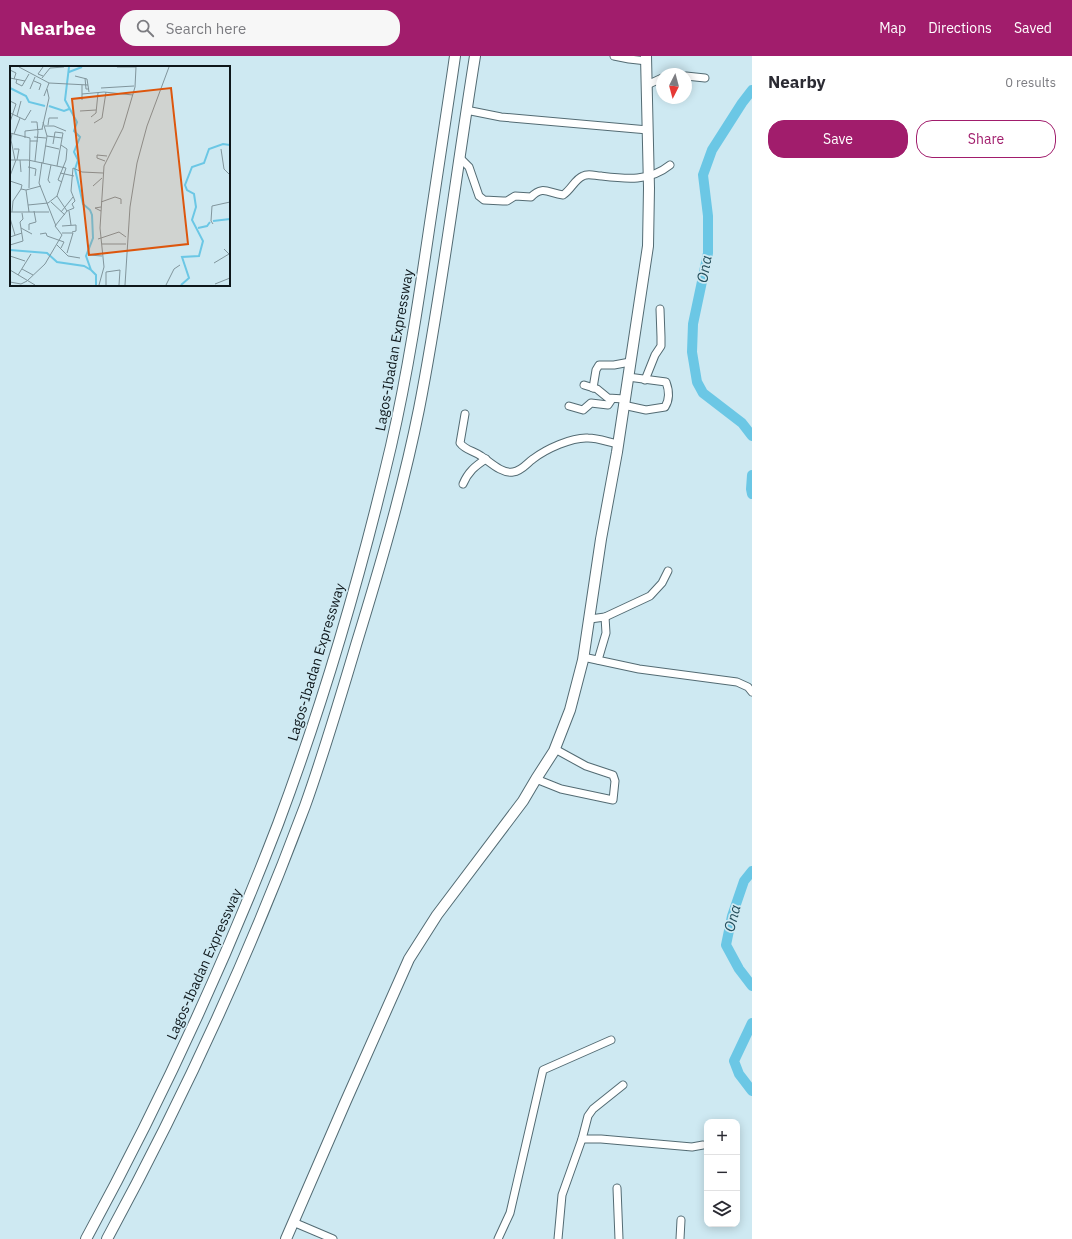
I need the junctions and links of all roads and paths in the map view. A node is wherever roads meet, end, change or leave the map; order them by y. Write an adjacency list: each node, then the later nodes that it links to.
1 (455, 56): 42 (highway, Lagos-Ibadan Expressway)
2 (474, 56): 9 (highway)
3 (614, 56): 4 (street)
4 (646, 58): 8 (highway)
5 (692, 77): 6 (street)
6 (705, 78)
7 (656, 81): 8 (street)
8 (647, 85): 10 (highway)
9 (466, 110): 10 (street); 11 (highway)
10 (648, 130): 13 (highway)
11 (459, 158): 13 (street); 43 (highway)
12 (670, 165): 13 (street)
13 (649, 177): 15 (highway)
14 (660, 309): 17 (street)
15 (630, 362): 16 (highway); 19 (street)
16 (628, 377): 17 (street); 21 (highway)
17 (645, 380): 21 (street)
18 (584, 385): 19 (street)
19 (593, 388): 20 (street)
20 (612, 399): 21 (street); 22 (street)
21 (624, 402): 24 (highway)
22 (569, 406)
23 (465, 414): 25 (street)
24 (618, 444): 25 (street); 29 (highway)
25 (486, 459): 26 (street)
26 (463, 484)
27 (668, 571): 28 (street)
28 (606, 617): 29 (street); 31 (street)
29 (590, 618): 30 (highway)
30 (583, 657): 31 (street); 33 (highway)
31 (598, 660): 32 (street)
32 (752, 692)
33 (555, 749): 34 (highway); 34 (street)
34 (536, 779): 41 (highway)
35 (611, 1040): 46 (street)
36 (623, 1085): 37 (street)
37 (582, 1140): 38 (street); 47 (street)
38 (703, 1145)
39 (618, 1188): 48 (street)
40 (681, 1220): 49 (street)
41 (293, 1222): 44 (highway); 45 (street)
42 (86, 1239)
43 (107, 1239)
44 (286, 1239)
45 (333, 1239)
46 (498, 1239)
47 (558, 1239)
48 (619, 1239)
49 (680, 1239)

